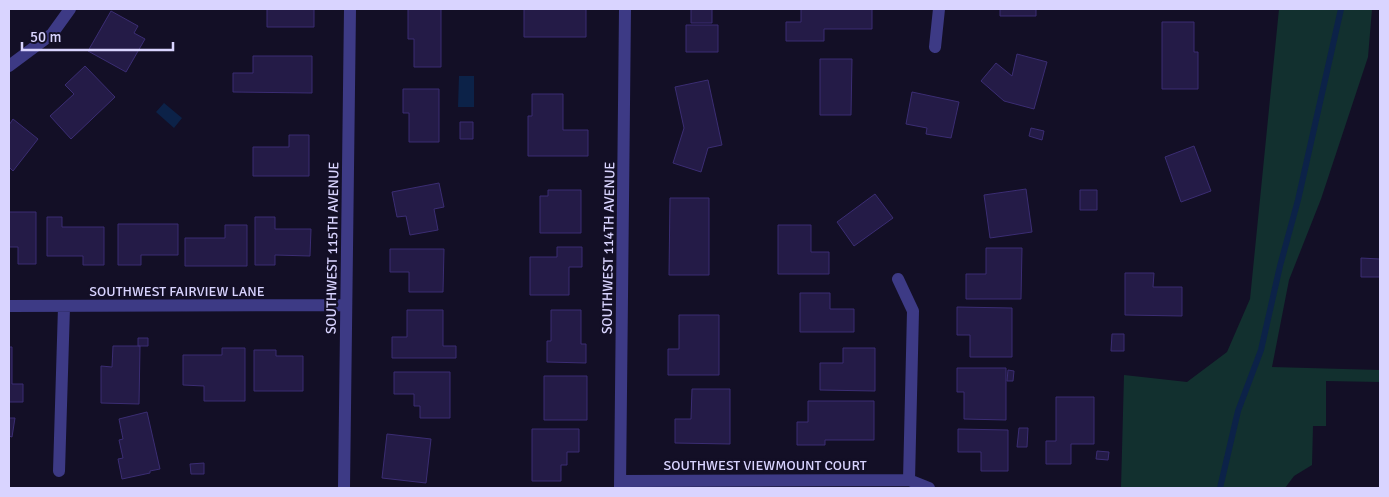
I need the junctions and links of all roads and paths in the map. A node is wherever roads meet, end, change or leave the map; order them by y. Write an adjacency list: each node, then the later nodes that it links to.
1 (70, 9): 6 (street)
2 (350, 9): 8 (street, SOUTHWEST 115TH AVENUE)
3 (625, 9): 13 (street, SOUTHWEST 114TH AVENUE)
4 (939, 9): 5 (street)
5 (935, 47)
6 (9, 66)
7 (898, 279): 12 (street)
8 (346, 305): 10 (street, SOUTHWEST FAIRVIEW LANE); 14 (street, SOUTHWEST 115TH AVENUE)
9 (9, 306): 10 (street, SOUTHWEST FAIRVIEW LANE)
10 (64, 307): 11 (street)
11 (59, 471)
12 (909, 480): 13 (street, SOUTHWEST VIEWMOUNT COURT); 15 (street, SOUTHWEST VIEWMOUNT COURT)
13 (620, 484)
14 (344, 488)
15 (929, 488)

